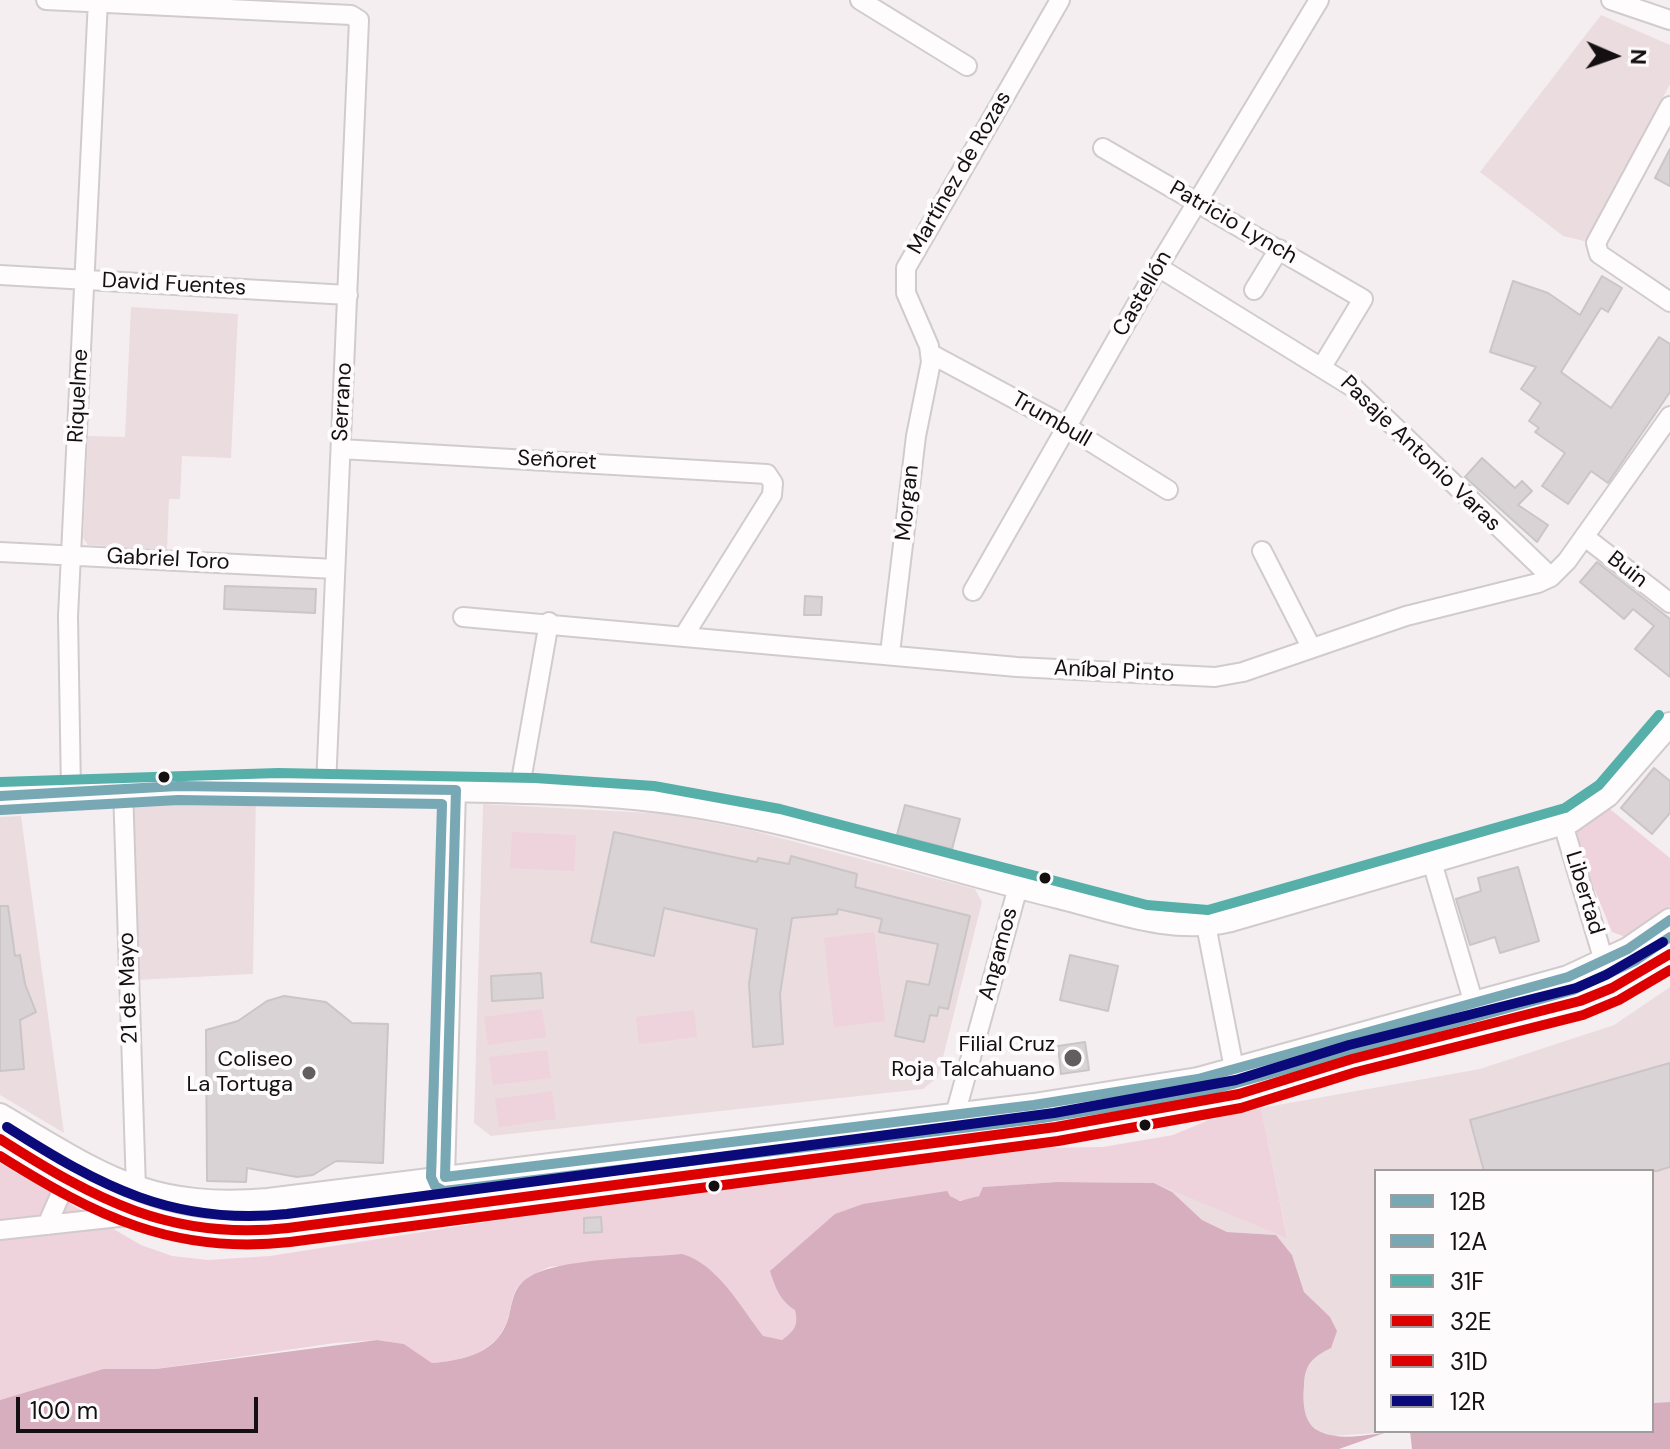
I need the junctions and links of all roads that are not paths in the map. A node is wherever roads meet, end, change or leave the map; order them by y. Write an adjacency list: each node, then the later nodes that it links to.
1 (46, 0): 6 (street)
2 (860, 0): 8 (street)
3 (1060, 0): 19 (street, Martínez de Rozas)
4 (1319, 0): 11 (street, Castellón)
5 (1611, 0): 7 (street)
6 (98, 1): 15 (street, Riquelme); 17 (street, Serrano)
7 (1670, 20)
8 (967, 66)
9 (1670, 106): 18 (street)
10 (1103, 148): 11 (street, Patricio Lynch)
11 (1198, 202): 12 (street, Patricio Lynch); 13 (street, Castellón)
12 (1279, 249): 16 (street); 20 (street, Patricio Lynch)
13 (1158, 267): 20 (street, Pasaje Antonio Varas); 22 (street, Castellón)
14 (0, 275): 15 (street, David Fuentes)
15 (84, 280): 17 (street, David Fuentes); 28 (street, Riquelme)
16 (1254, 290)
17 (348, 295): 23 (street, Serrano)
18 (1670, 302)
19 (931, 354): 22 (street, Trumbull); 37 (street, Morgan)
20 (1323, 365): 30 (street, Pasaje Antonio Varas)
21 (1670, 416): 25 (street, Aníbal Pinto)
22 (1067, 427): 24 (street, Trumbull); 31 (street, Castellón)
23 (341, 449): 29 (street, Serrano); 35 (street, Señoret)
24 (1168, 490)
25 (1585, 537): 30 (street, Aníbal Pinto); 32 (street, Buin)
26 (1262, 551): 36 (street)
27 (0, 552): 28 (street, Gabriel Toro)
28 (71, 555): 29 (street, Gabriel Toro); 42 (street, Riquelme)
29 (335, 569): 39 (street, Serrano)
30 (1551, 577): 36 (street, Aníbal Pinto)
31 (973, 591)
32 (1670, 603)
33 (463, 617): 34 (street, Aníbal Pinto)
34 (549, 622): 35 (street, Aníbal Pinto); 43 (street)
35 (685, 634): 37 (street, Aníbal Pinto)
36 (1311, 647): 37 (street, Aníbal Pinto)
37 (890, 653)
38 (1670, 724): 45 (main road)
39 (326, 786): 40 (main road); 41 (main road)
40 (123, 788): 42 (main road); 62 (street, 21 de Mayo)
41 (456, 790): 43 (main road); 60 (street)
42 (71, 791): 44 (main road)
43 (519, 792): 47 (main road)
44 (0, 796)
45 (1563, 824): 46 (main road); 51 (street, Libertad)
46 (1432, 862): 49 (main road); 54 (street)
47 (1018, 887): 49 (main road); 58 (street, Angamos)
48 (1670, 920): 51 (main road)
49 (1206, 925): 55 (street)
50 (1670, 954): 52 (main road)
51 (1605, 962): 52 (street, Libertad); 53 (street, Libertad); 54 (main road)
52 (1635, 976): 53 (main road)
53 (1612, 988): 56 (main road)
54 (1474, 1004): 55 (main road)
55 (1233, 1070): 56 (street); 58 (main road)
56 (1239, 1094): 63 (main road)
57 (0, 1115): 62 (main road)
58 (955, 1115): 60 (main road)
59 (0, 1139): 61 (main road)
60 (445, 1177): 62 (main road); 63 (street)
61 (66, 1182): 64 (main road); 65 (street)
62 (136, 1189)
63 (449, 1207): 64 (main road)
64 (137, 1215): 65 (street)
65 (47, 1225): 66 (street)
66 (0, 1230)

